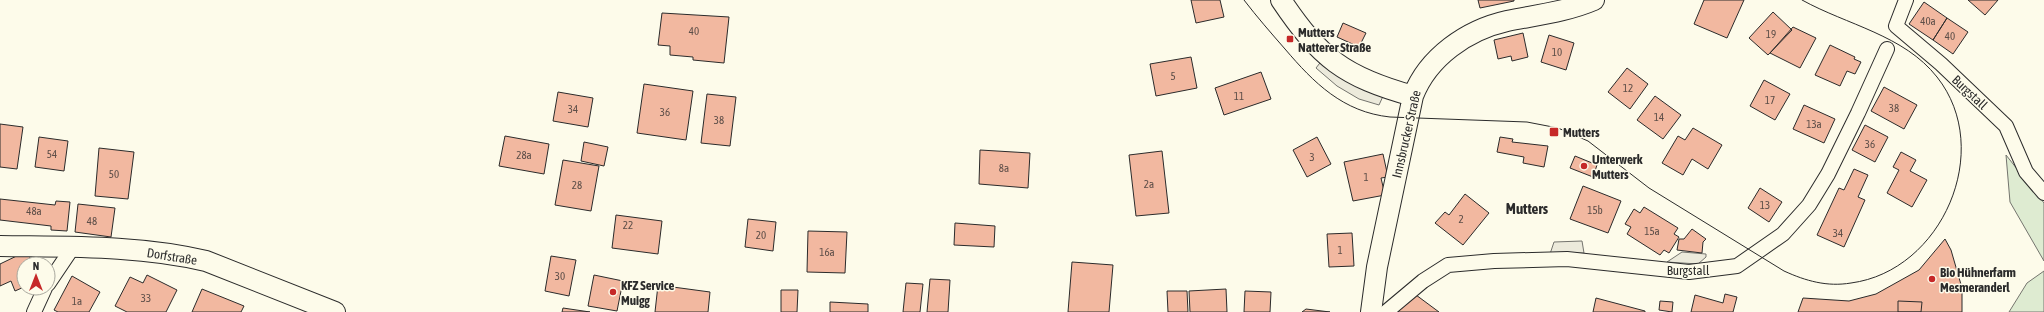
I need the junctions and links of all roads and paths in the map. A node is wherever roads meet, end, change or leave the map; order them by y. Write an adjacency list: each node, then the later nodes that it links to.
1 (1280, 0): 5 (main road)
2 (1594, 0): 5 (main road, Innsbrucker Straße)
3 (1906, 0): 6 (street, Burgstall)
4 (1887, 49): 14 (street, Burgstall)
5 (1413, 96): 13 (main road, Innsbrucker Straße)
6 (2044, 193)
7 (0, 246): 8 (main road, Dorfstraße)
8 (73, 247): 9 (street); 12 (main road, Dorfstraße)
9 (56, 272)
10 (41, 296): 11 (street)
11 (34, 312)
12 (335, 312)
13 (1371, 312)
14 (1386, 312)

